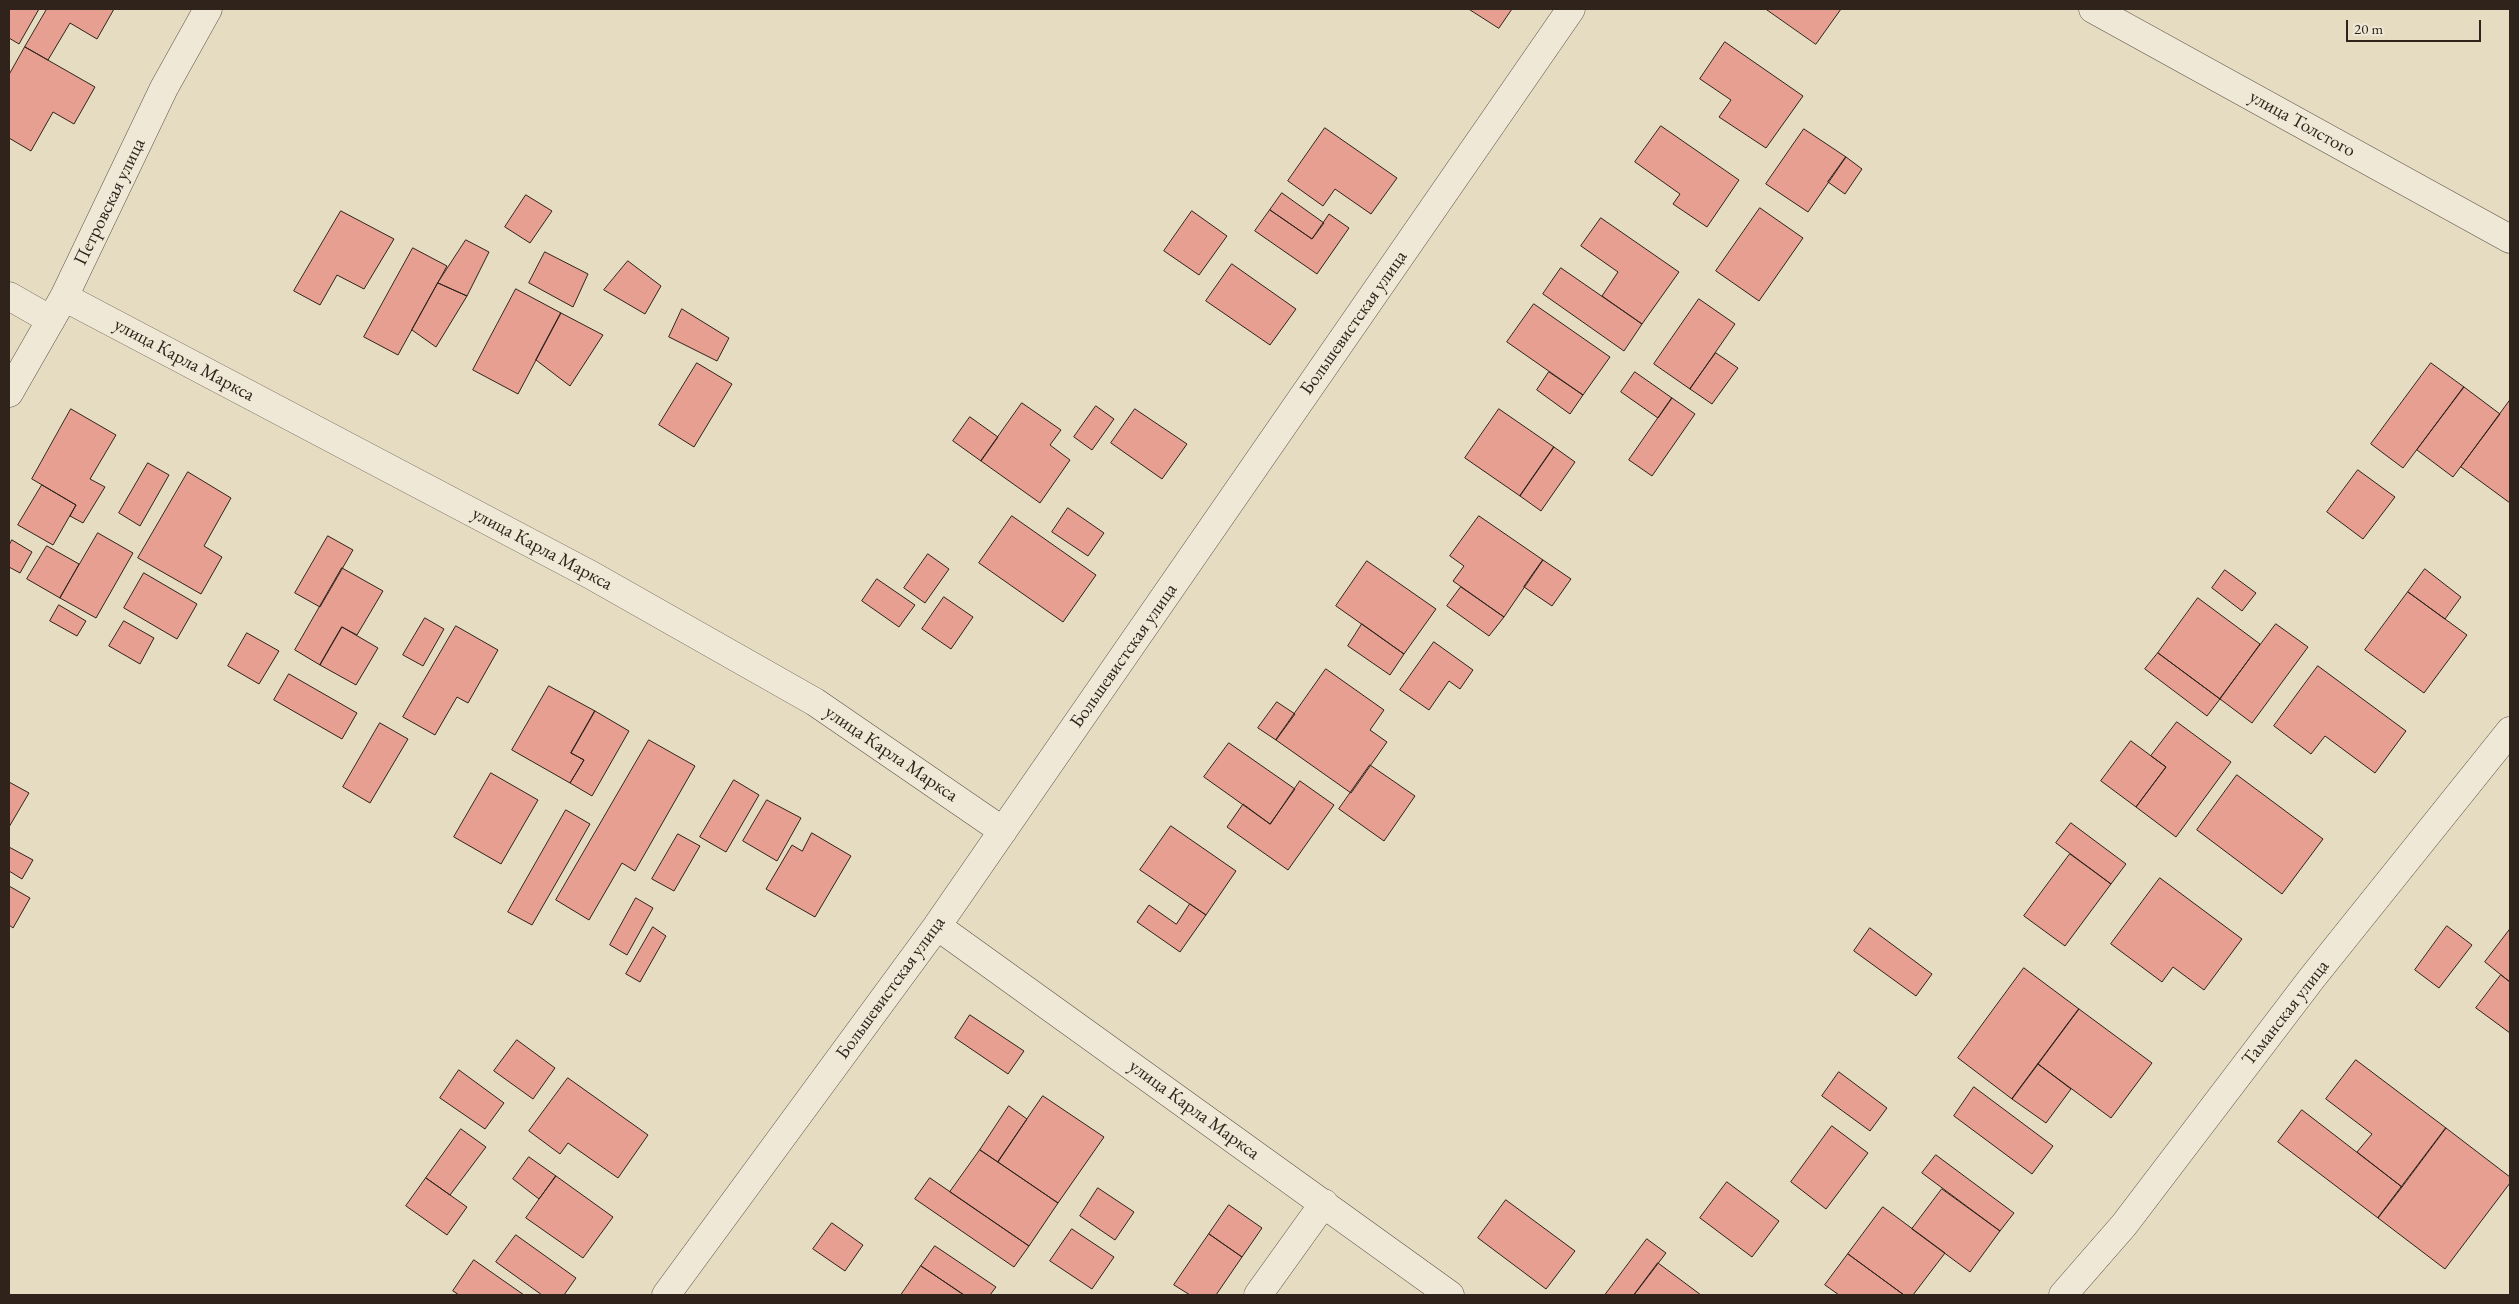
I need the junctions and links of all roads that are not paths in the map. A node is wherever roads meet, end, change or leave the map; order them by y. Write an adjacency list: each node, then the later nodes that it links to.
1 (208, 9): 6 (street, Петровская улица)
2 (1571, 9): 9 (street, Большевистская улица)
3 (2093, 9): 4 (street, улица Толстого)
4 (2510, 239)
5 (9, 296): 6 (street, улица Карла Маркса)
6 (57, 308): 7 (street, Петровская улица); 9 (street, улица Карла Маркса)
7 (9, 393)
8 (2510, 731): 15 (street, Таманская улица)
9 (1002, 831): 10 (street, Большевистская улица)
10 (937, 926): 11 (street, улица Карла Маркса); 12 (street, Большевистская улица)
11 (1324, 1203): 13 (street); 14 (street, улица Карла Маркса)
12 (666, 1295)
13 (1258, 1295)
14 (1450, 1295)
15 (2063, 1295)

